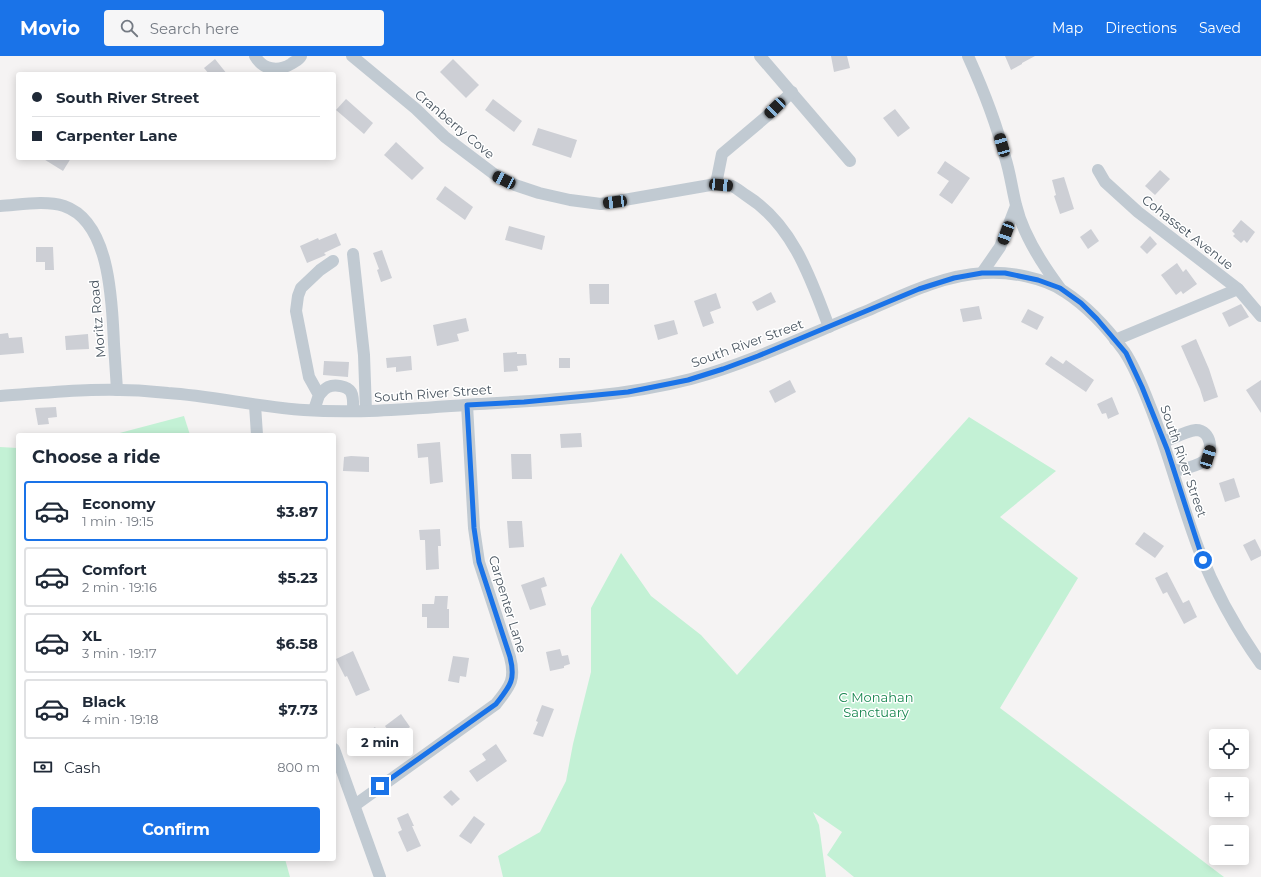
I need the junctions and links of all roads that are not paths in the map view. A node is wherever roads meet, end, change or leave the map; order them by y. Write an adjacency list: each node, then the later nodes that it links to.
1 (255, 56): 2 (street)
2 (302, 56)
3 (352, 56): 9 (street, Cranberry Cove)
4 (760, 56): 6 (street)
5 (968, 56): 11 (street)
6 (792, 92): 7 (street); 9 (street)
7 (850, 161)
8 (1098, 170): 16 (street, Cohasset Avenue)
9 (716, 184): 18 (street, Cranberry Cove)
10 (0, 206): 20 (street, Moritz Road)
11 (1016, 206): 14 (street); 15 (street)
12 (353, 254): 27 (street)
13 (333, 261): 21 (street)
14 (982, 273): 15 (street, South River Street); 18 (street, South River Street)
15 (1060, 288): 19 (street, South River Street)
16 (1238, 289): 17 (street, Cohasset Avenue); 19 (street)
17 (1261, 316)
18 (829, 327): 24 (street, South River Street)
19 (1115, 340): 29 (street, South River Street)
20 (117, 390): 22 (street, South River Street); 23 (street, South River Street)
21 (319, 395): 25 (street); 26 (street)
22 (0, 396)
23 (255, 405): 25 (street, South River Street); 28 (street)
24 (467, 405): 27 (street, South River Street); 33 (street, Carpenter Lane)
25 (314, 410): 26 (street, South River Street)
26 (353, 411): 27 (street, South River Street)
27 (366, 411)
28 (257, 433)
29 (1164, 442): 30 (street, South River Street); 30 (street)
30 (1174, 471): 31 (street, South River Street)
31 (1261, 664)
32 (336, 754): 33 (street)
33 (355, 805): 34 (street)
34 (380, 877)

